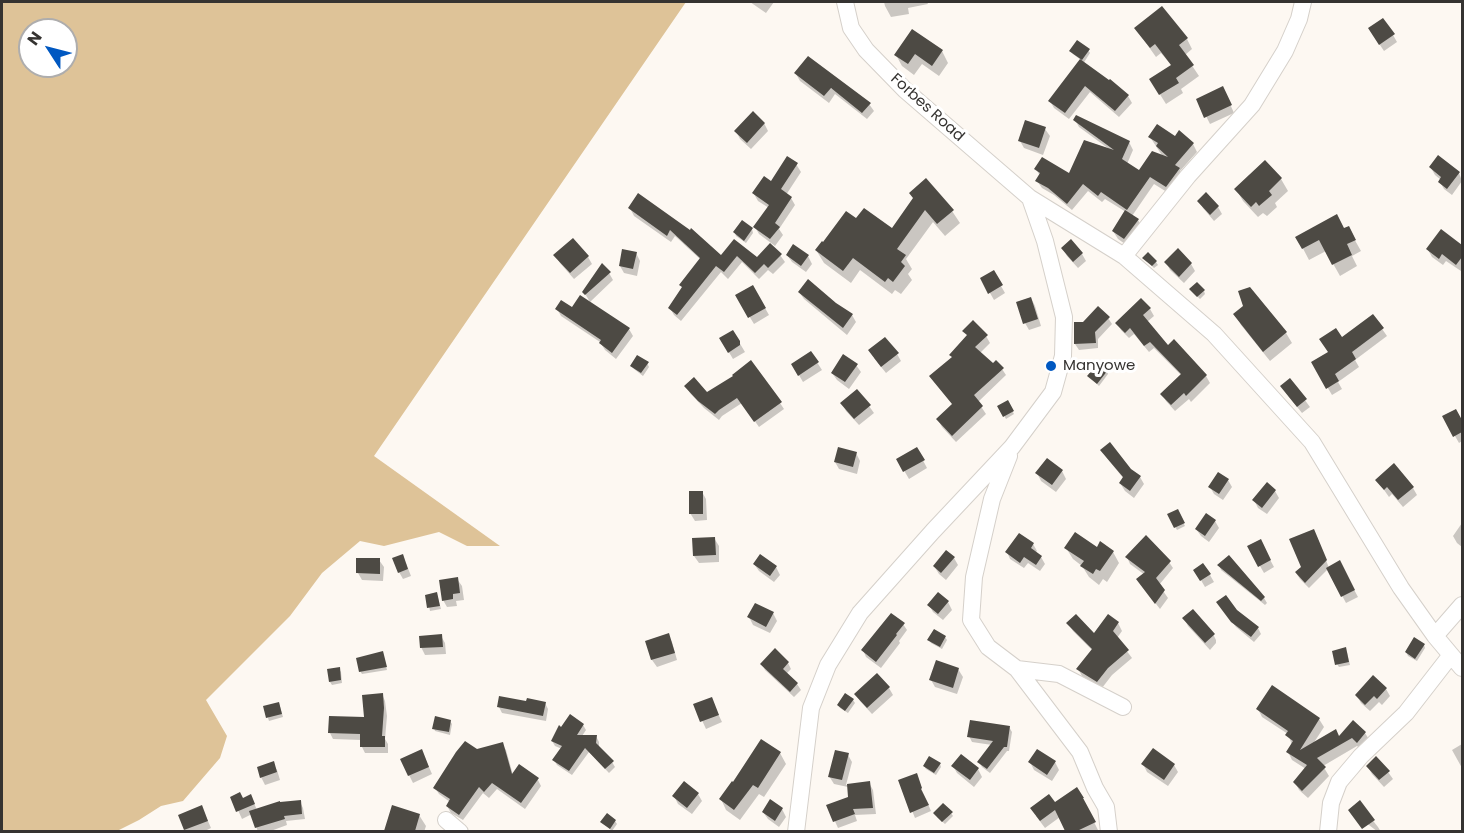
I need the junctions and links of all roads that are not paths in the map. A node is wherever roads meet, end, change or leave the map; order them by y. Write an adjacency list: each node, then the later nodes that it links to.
1 (845, 2): 3 (street, Forbes Road)
2 (1303, 2): 4 (street)
3 (1030, 198): 4 (street, Forbes Road); 5 (street)
4 (1124, 256): 7 (street, Forbes Road)
5 (1012, 447): 10 (street); 14 (street)
6 (1462, 605): 7 (street)
7 (1436, 636): 8 (street, Forbes Road)
8 (1450, 655): 9 (street, Forbes Road); 16 (street)
9 (1462, 668)
10 (1017, 669): 11 (street); 15 (street)
11 (1124, 706)
12 (446, 820): 13 (street)
13 (460, 831)
14 (796, 831)
15 (1109, 831)
16 (1328, 831)

